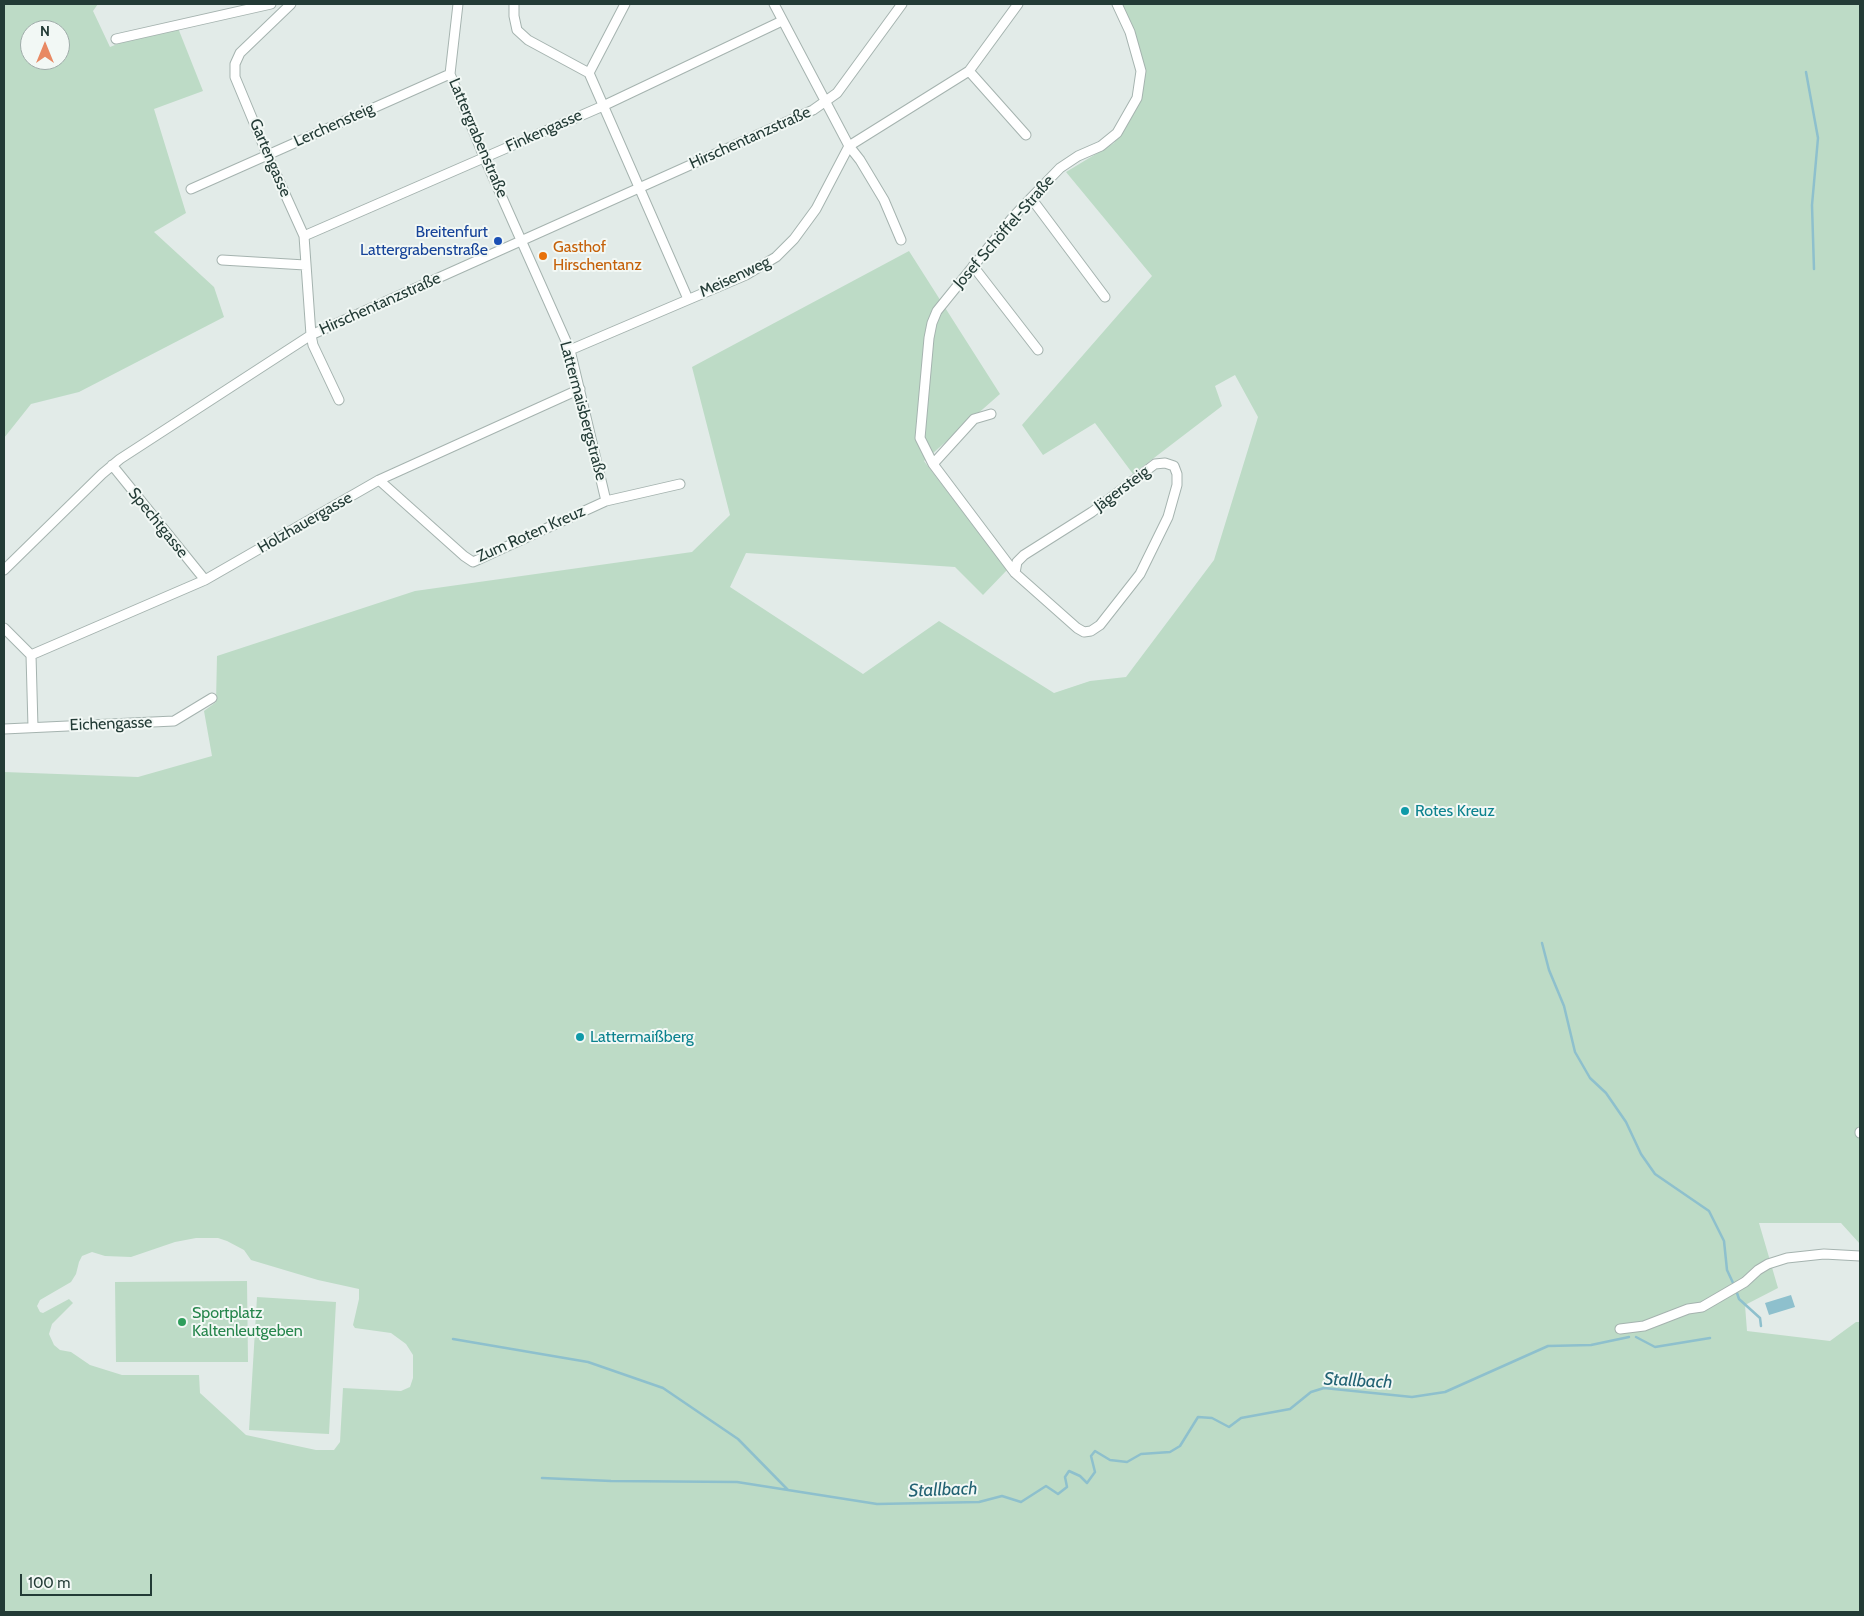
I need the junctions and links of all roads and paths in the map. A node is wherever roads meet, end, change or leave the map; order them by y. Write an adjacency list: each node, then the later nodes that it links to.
1 (271, 4): 11 (street)
2 (291, 4): 19 (street, Gartengasse)
3 (458, 4): 14 (street, Lattergrabenstraße)
4 (514, 4): 13 (street)
5 (625, 4): 13 (street)
6 (774, 4): 10 (street)
7 (902, 4): 15 (street, Hirschentanzstraße)
8 (1018, 4): 12 (street)
9 (1117, 4): 23 (street, Josef Schöffel-Straße)
10 (782, 21): 15 (street); 16 (street, Finkengasse)
11 (116, 39)
12 (969, 71): 17 (street); 18 (street)
13 (589, 73): 16 (street)
14 (450, 74): 19 (street, Lerchensteig); 20 (street, Lattergrabenstraße)
15 (825, 102): 18 (street); 21 (street, Hirschentanzstraße)
16 (603, 106): 20 (street, Finkengasse); 21 (street)
17 (1026, 135)
18 (849, 146): 26 (street); 31 (street, Meisenweg)
19 (267, 154): 22 (street, Lerchensteig); 24 (street, Gartengasse)
20 (484, 158): 24 (street, Finkengasse); 25 (street, Lattergrabenstraße)
21 (640, 188): 25 (street, Hirschentanzstraße); 31 (street)
22 (191, 189)
23 (1031, 198): 29 (street, Josef Schöffel-Straße); 30 (street)
24 (304, 236): 28 (street, Gartengasse)
25 (521, 240): 32 (street, Hirschentanzstraße); 33 (street, Lattermaisbergstraße)
26 (901, 240)
27 (222, 260): 28 (street)
28 (305, 265): 32 (street, Gartengasse)
29 (973, 266): 34 (street); 38 (street, Josef Schöffel-Straße)
30 (1105, 297)
31 (688, 299): 33 (street, Meisenweg)
32 (311, 335): 36 (street); 39 (street, Hirschentanzstraße)
33 (570, 350): 35 (street, Lattermaisbergstraße)
34 (1038, 350)
35 (580, 390): 40 (street, Holzhauergasse); 42 (street, Lattermaisbergstraße)
36 (339, 400)
37 (991, 414): 38 (street)
38 (933, 464): 44 (street, Josef Schöffel-Straße)
39 (112, 465): 43 (street, Hirschentanzstraße); 45 (street, Spechtgasse)
40 (379, 480): 42 (street, Zum Roten Kreuz); 45 (street, Holzhauergasse)
41 (680, 484): 42 (street, Zum Roten Kreuz)
42 (606, 501)
43 (4, 570)
44 (1015, 573): 47 (street, Josef Schöffel-Straße); 47 (street, Jägersteig)
45 (205, 580): 48 (street, Holzhauergasse)
46 (4, 628): 48 (street)
47 (1084, 632)
48 (31, 655): 50 (street)
49 (212, 698): 50 (street, Eichengasse)
50 (33, 727): 51 (street, Eichengasse)
51 (4, 728)
52 (1860, 1256): 53 (street)
53 (1620, 1329)

